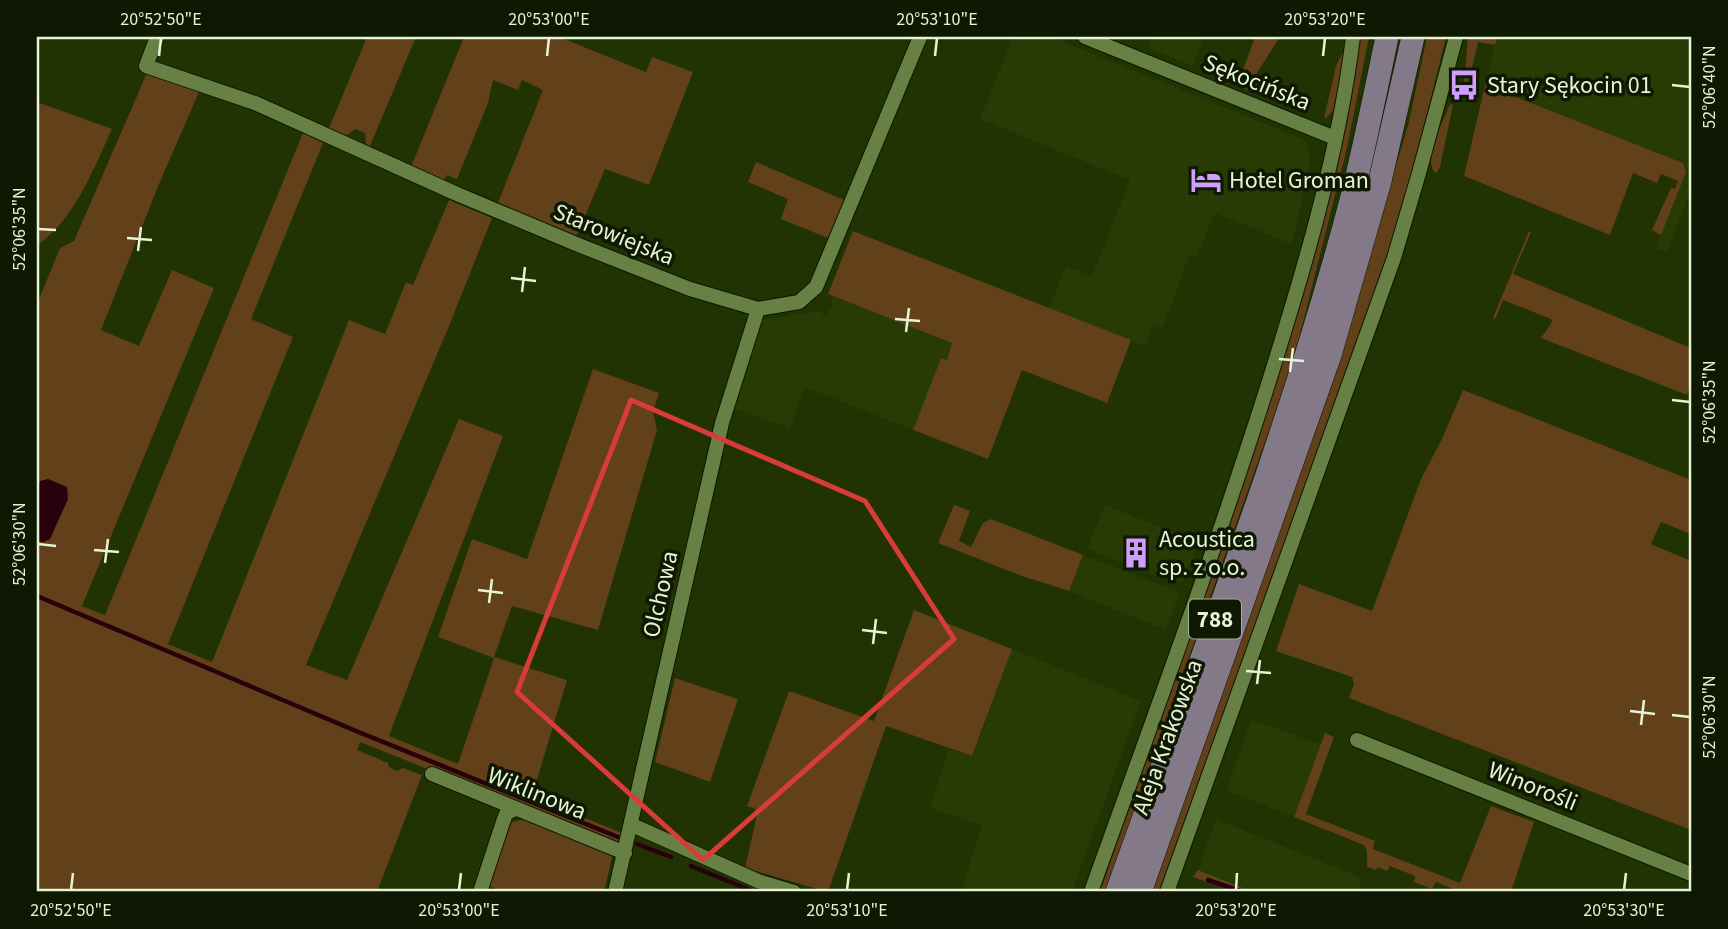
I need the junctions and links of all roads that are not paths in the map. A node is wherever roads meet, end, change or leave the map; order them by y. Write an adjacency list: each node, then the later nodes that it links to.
1 (157, 37): 9 (street, Starowiejska)
2 (920, 37): 9 (street, Starowiejska)
3 (1085, 37): 8 (street, Sękocińska)
4 (1353, 37): 8 (street, Aleja Krakowska)
5 (1387, 37): 20 (main road, Aleja Krakowska / 788)
6 (1413, 37): 21 (main road, Aleja Krakowska / 788)
7 (1455, 37): 22 (street)
8 (1335, 138): 19 (street, Aleja Krakowska)
9 (758, 309): 13 (street, Olchowa)
10 (1357, 740): 15 (street, Winorośli)
11 (432, 774): 12 (street, Wiklinowa)
12 (515, 809): 14 (street, Wiklinowa); 16 (street)
13 (632, 825): 14 (street, Olchowa); 18 (street)
14 (625, 853): 17 (street, Olchowa)
15 (1691, 874)
16 (480, 892)
17 (615, 892)
18 (794, 892)
19 (1091, 892)
20 (1117, 892)
21 (1140, 892)
22 (1167, 892)

